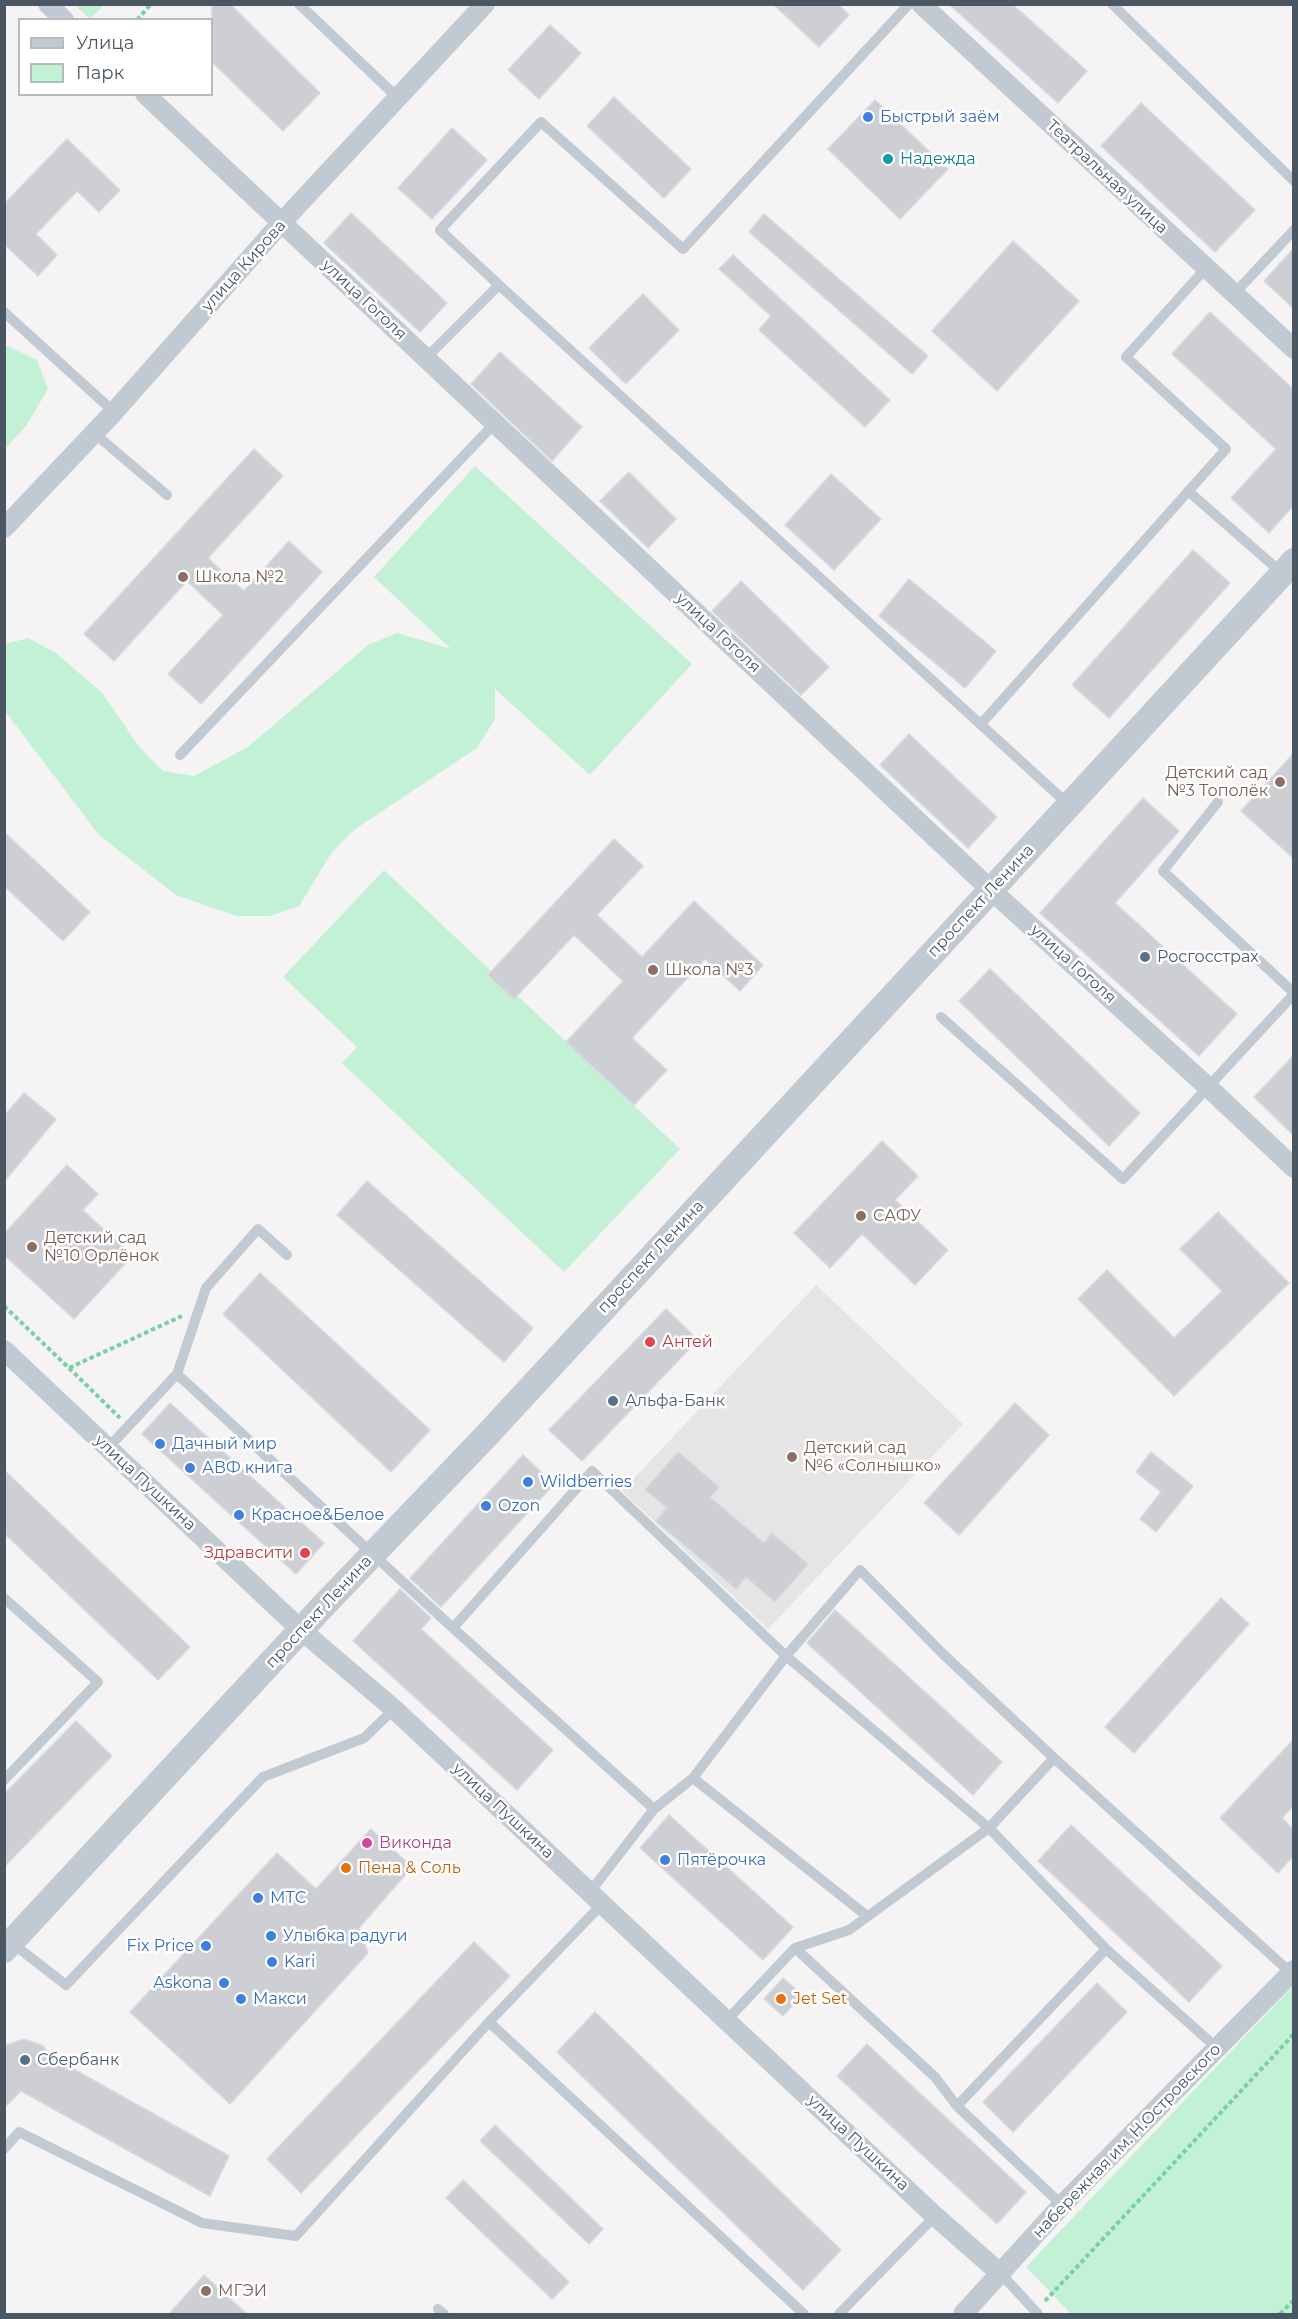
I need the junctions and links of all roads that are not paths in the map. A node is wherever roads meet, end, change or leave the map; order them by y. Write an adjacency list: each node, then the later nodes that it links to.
1 (48, 4): 7 (street)
2 (299, 4): 9 (lane)
3 (485, 4): 9 (street, улица Кирова)
4 (909, 4): 14 (lane)
5 (921, 4): 13 (street, Театральная улица)
6 (1112, 4): 10 (lane)
7 (62, 18)
8 (147, 96): 11 (street, улица Гоголя)
9 (398, 98): 11 (street, улица Кирова)
10 (1293, 181)
11 (282, 222): 18 (street, улица Гоголя); 19 (street, улица Кирова)
12 (1293, 230): 15 (lane)
13 (1206, 268): 15 (street, Театральная улица); 22 (lane)
14 (499, 285): 18 (lane); 26 (lane)
15 (1234, 294): 17 (street, Театральная улица)
16 (4, 312): 19 (lane)
17 (1293, 349)
18 (426, 358): 20 (street, улица Гоголя)
19 (114, 412): 21 (street, улица Кирова)
20 (495, 423): 27 (lane); 30 (street, улица Гоголя)
21 (94, 433): 23 (lane); 24 (street, улица Кирова)
22 (1188, 491): 25 (lane); 26 (lane)
23 (168, 495)
24 (4, 528)
25 (1288, 567): 29 (street, проспект Ленина)
26 (981, 724): 29 (lane)
27 (180, 755)
28 (1218, 802): 31 (lane)
29 (1069, 805): 30 (street, проспект Ленина)
30 (992, 891): 33 (street, улица Гоголя); 39 (street, проспект Ленина)
31 (1293, 994): 33 (lane)
32 (941, 1017): 33 (lane)
33 (1209, 1088): 34 (street, улица Гоголя)
34 (1293, 1168)
35 (287, 1256): 37 (lane)
36 (4, 1350): 38 (street, улица Пушкина)
37 (177, 1374): 38 (lane); 39 (lane)
38 (108, 1448): 42 (street, улица Пушкина)
39 (373, 1554): 41 (lane); 42 (street, проспект Ленина)
40 (4, 1598): 47 (lane)
41 (453, 1628): 43 (lane); 48 (lane)
42 (301, 1630): 44 (street, улица Пушкина); 52 (street, проспект Ленина)
43 (786, 1656): 45 (lane); 46 (lane); 49 (lane)
44 (394, 1710): 50 (street, улица Пушкина); 52 (lane)
45 (1054, 1758): 49 (lane); 55 (lane)
46 (693, 1778): 48 (lane); 51 (lane)
47 (4, 1779)
48 (654, 1809): 50 (lane)
49 (988, 1828): 51 (lane); 54 (lane)
50 (596, 1898): 56 (street, улица Пушкина); 57 (lane)
51 (867, 1916): 53 (lane)
52 (8, 1947)
53 (795, 1948): 56 (lane); 59 (lane)
54 (1106, 1949): 58 (lane); 59 (lane)
55 (1292, 1972): 58 (street, набережная им. Н.Островского)
56 (727, 2020): 62 (street, улица Пушкина)
57 (489, 2022): 60 (lane); 65 (lane)
58 (1218, 2049): 61 (street, набережная им. Н.Островского)
59 (957, 2106): 61 (lane)
60 (4, 2149)
61 (1062, 2205): 63 (street, набережная им. Н.Островского)
62 (935, 2216): 63 (street, улица Пушкина); 66 (lane)
63 (1001, 2274): 64 (lane); 67 (street, набережная им. Н.Островского)
64 (1036, 2313)
65 (804, 2314)
66 (839, 2314)
67 (963, 2314)

